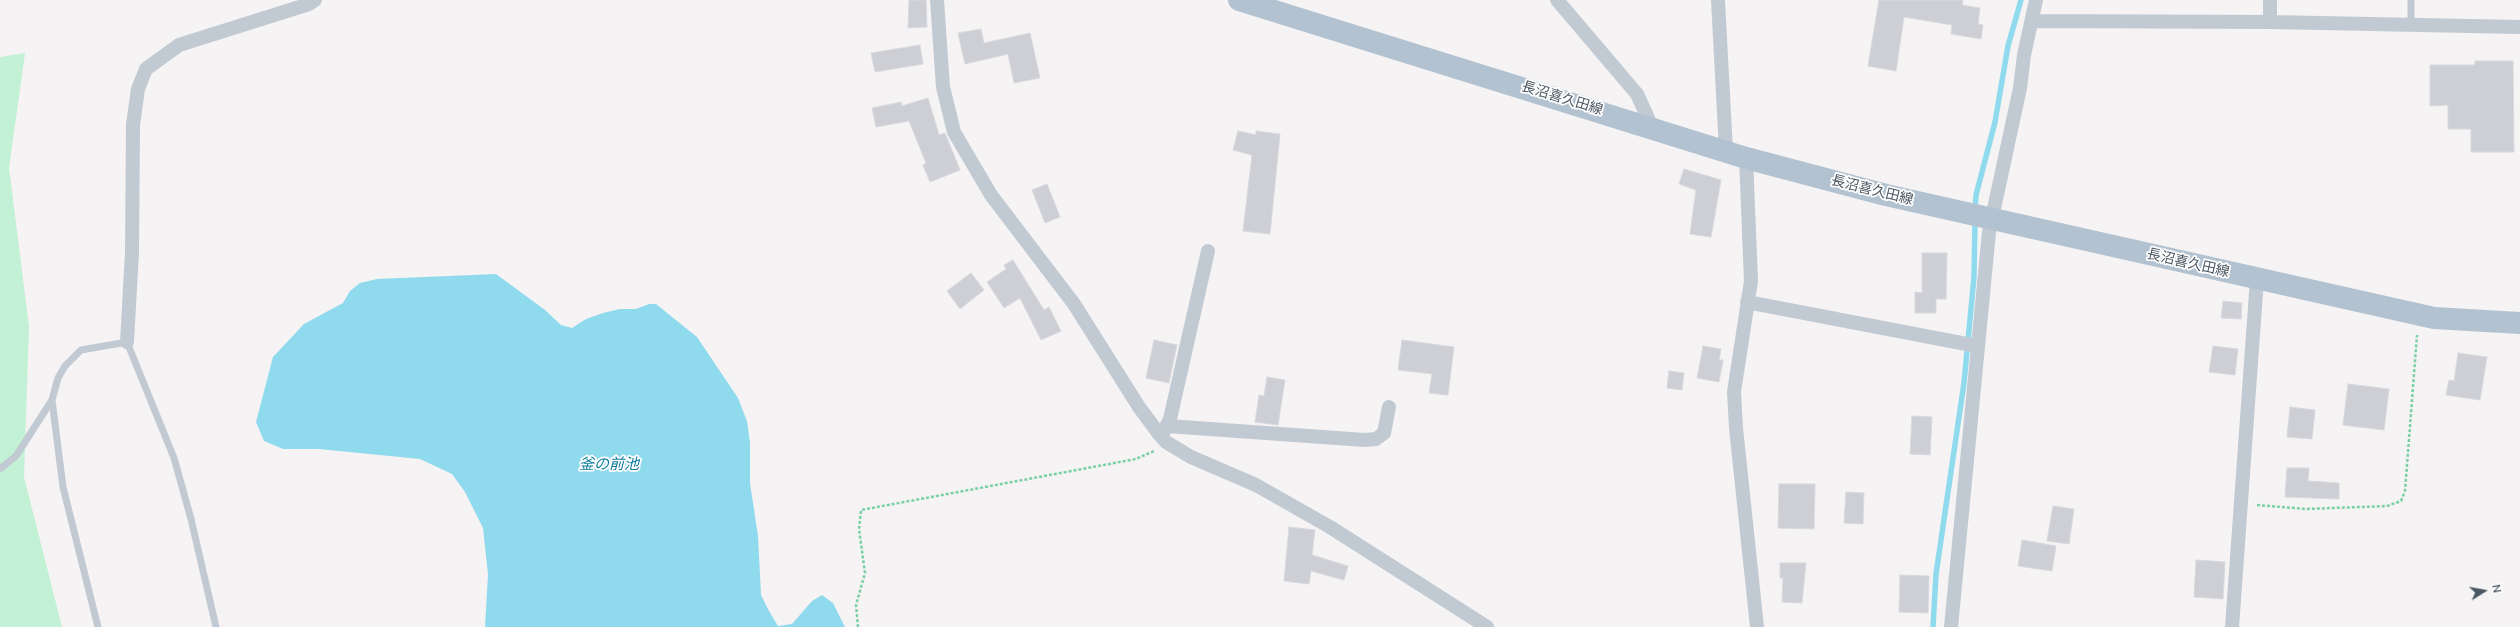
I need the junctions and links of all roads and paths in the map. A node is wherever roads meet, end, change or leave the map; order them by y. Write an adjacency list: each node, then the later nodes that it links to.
1 (315, 0): 21 (street)
2 (937, 0): 25 (street)
3 (1239, 0): 13 (main road, 長沼喜久田線)
4 (1557, 0): 13 (street)
5 (1718, 0): 14 (street)
6 (2036, 0): 9 (street)
7 (2270, 0): 10 (street)
8 (2411, 0): 11 (lane)
9 (2032, 21): 10 (street); 15 (street)
10 (2270, 22): 11 (street)
11 (2411, 25): 12 (street)
12 (2520, 27)
13 (1652, 127): 14 (main road, 長沼喜久田線)
14 (1736, 155): 15 (main road, 長沼喜久田線); 18 (street)
15 (1992, 220): 17 (main road, 長沼喜久田線); 22 (street)
16 (1208, 251): 25 (street)
17 (2257, 279): 19 (main road, 長沼喜久田線); 27 (street)
18 (1747, 302): 22 (street); 32 (street)
19 (2418, 314): 20 (main road, 長沼喜久田線); 27 (path)
20 (2520, 323)
21 (127, 342): 23 (lane); 29 (lane)
22 (1977, 346): 33 (street)
23 (52, 400): 26 (lane); 28 (lane)
24 (1389, 407): 25 (street)
25 (1165, 435): 30 (path); 31 (street)
26 (0, 469)
27 (2240, 504): 34 (street)
28 (98, 627)
29 (216, 627)
30 (858, 627)
31 (1487, 627)
32 (1757, 627)
33 (1951, 627)
34 (2232, 627)

